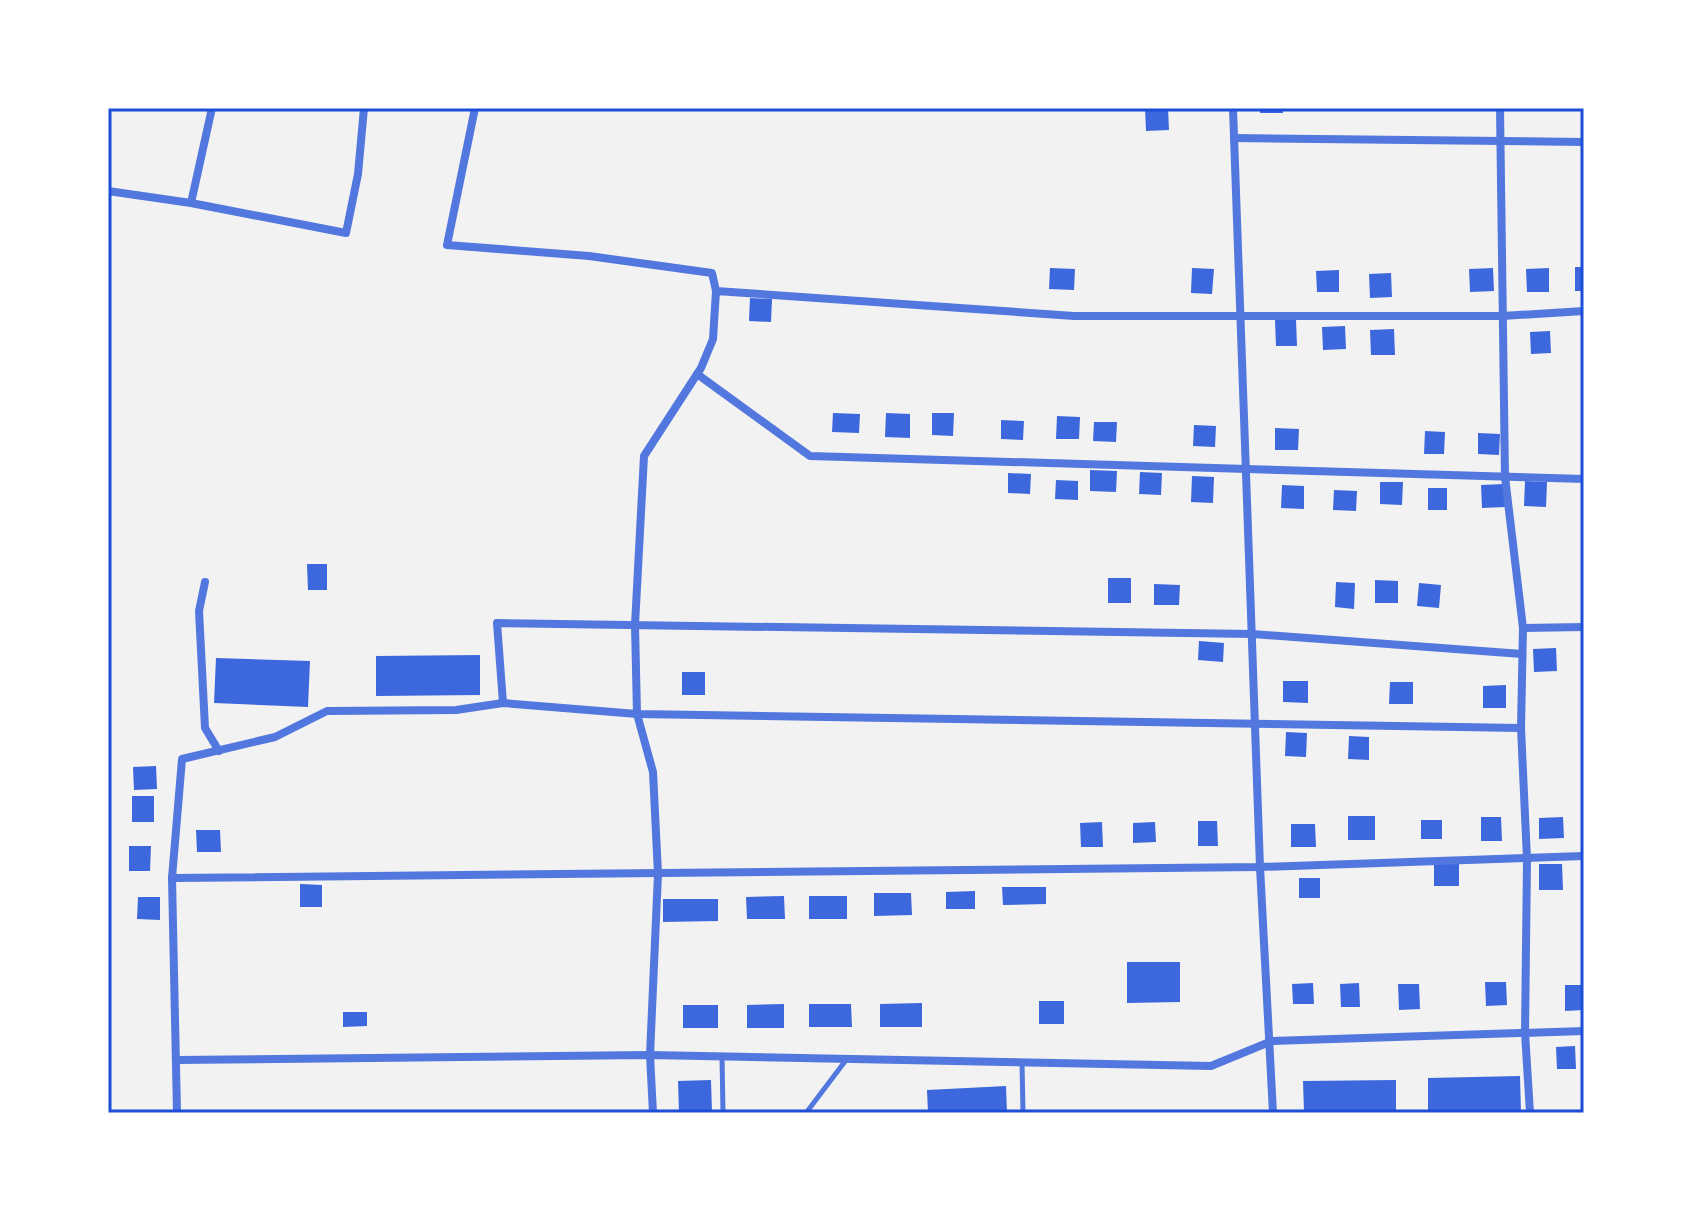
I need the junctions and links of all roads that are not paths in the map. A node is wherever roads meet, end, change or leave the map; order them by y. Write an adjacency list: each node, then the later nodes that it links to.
1 (212, 108): 10 (street)
2 (364, 108): 10 (street)
3 (475, 108): 11 (street)
4 (1233, 108): 6 (street)
5 (1500, 108): 7 (street)
6 (1234, 138): 7 (street); 14 (street)
7 (1500, 141): 8 (street); 13 (street)
8 (1584, 142)
9 (108, 191): 10 (street)
10 (191, 203)
11 (716, 291): 14 (street); 15 (street)
12 (1584, 311): 13 (street)
13 (1502, 316): 14 (street); 17 (street)
14 (1242, 317): 16 (street)
15 (697, 374): 16 (street); 20 (street)
16 (1247, 472): 17 (street); 23 (street)
17 (1505, 477): 18 (street); 22 (street)
18 (1584, 479)
19 (205, 582): 29 (street)
20 (635, 625): 23 (street); 25 (street); 26 (street)
21 (1584, 627): 22 (street)
22 (1523, 628): 24 (street)
23 (1252, 634): 24 (street); 27 (street)
24 (1522, 654): 28 (street)
25 (503, 703): 26 (street); 29 (street)
26 (637, 714): 27 (street); 33 (street)
27 (1256, 727): 28 (street); 32 (street)
28 (1521, 728): 31 (street)
29 (219, 751): 34 (street)
30 (1584, 856): 31 (street)
31 (1527, 859): 32 (street); 36 (street)
32 (1260, 867): 33 (street); 37 (street)
33 (658, 874): 34 (street); 38 (street)
34 (172, 878): 41 (street)
35 (1584, 1031): 36 (street)
36 (1525, 1033): 37 (street); 49 (street)
37 (1272, 1041): 42 (street); 48 (street)
38 (650, 1055): 39 (street); 41 (street); 44 (street)
39 (722, 1056): 40 (street); 45 (lane)
40 (847, 1059): 42 (street); 46 (lane)
41 (176, 1060): 43 (street)
42 (1022, 1062): 47 (lane)
43 (177, 1113)
44 (653, 1113)
45 (723, 1113)
46 (806, 1113)
47 (1023, 1113)
48 (1273, 1113)
49 (1530, 1113)

